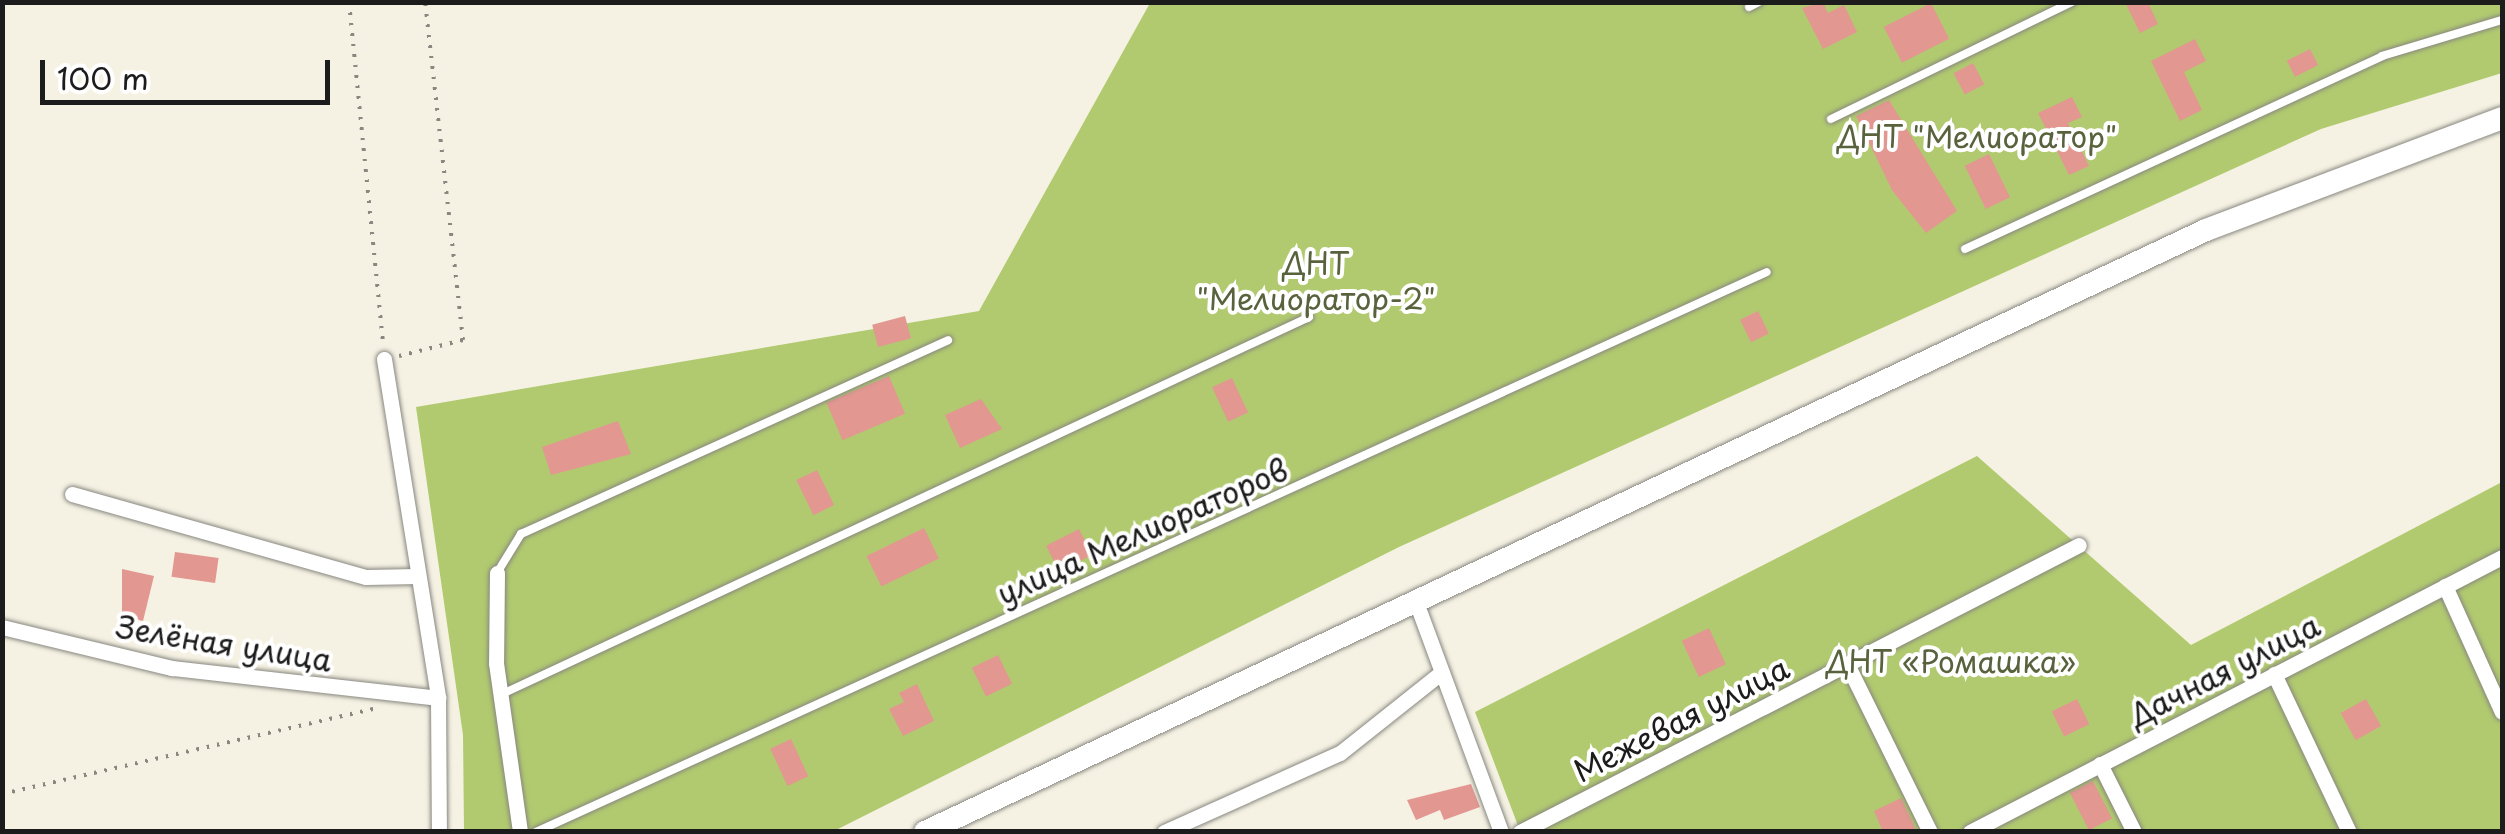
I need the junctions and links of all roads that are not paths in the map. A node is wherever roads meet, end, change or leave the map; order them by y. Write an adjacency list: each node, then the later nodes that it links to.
1 (1758, 2): 3 (lane)
2 (2072, 2): 6 (lane)
3 (1749, 7)
4 (2502, 20): 7 (lane)
5 (2502, 118): 18 (main road)
6 (1832, 119)
7 (1965, 250)
8 (1768, 272): 29 (lane, улица Мелиораторов)
9 (1310, 317): 23 (lane)
10 (948, 340): 15 (lane)
11 (384, 359): 16 (street)
12 (72, 494): 16 (street)
13 (2079, 545): 20 (street, Межевая улица)
14 (2502, 556): 17 (street, Дачная улица)
15 (497, 573): 23 (street)
16 (418, 576): 24 (street)
17 (2445, 586): 22 (street, Дачная улица); 25 (street)
18 (1416, 602): 21 (street); 30 (main road)
19 (2, 627): 24 (street, Зелёная улица)
20 (1847, 664): 33 (street, Межевая улица); 34 (street)
21 (1442, 672): 31 (street); 32 (street)
22 (2274, 674): 26 (street, Дачная улица); 37 (street)
23 (500, 696): 28 (street)
24 (438, 698): 27 (street)
25 (2502, 712)
26 (2100, 764): 35 (street, Дачная улица); 36 (street)
27 (439, 832)
28 (520, 832)
29 (536, 832)
30 (925, 832)
31 (1164, 832)
32 (1501, 832)
33 (1520, 832)
34 (1930, 832)
35 (1970, 832)
36 (2134, 832)
37 (2350, 832)

